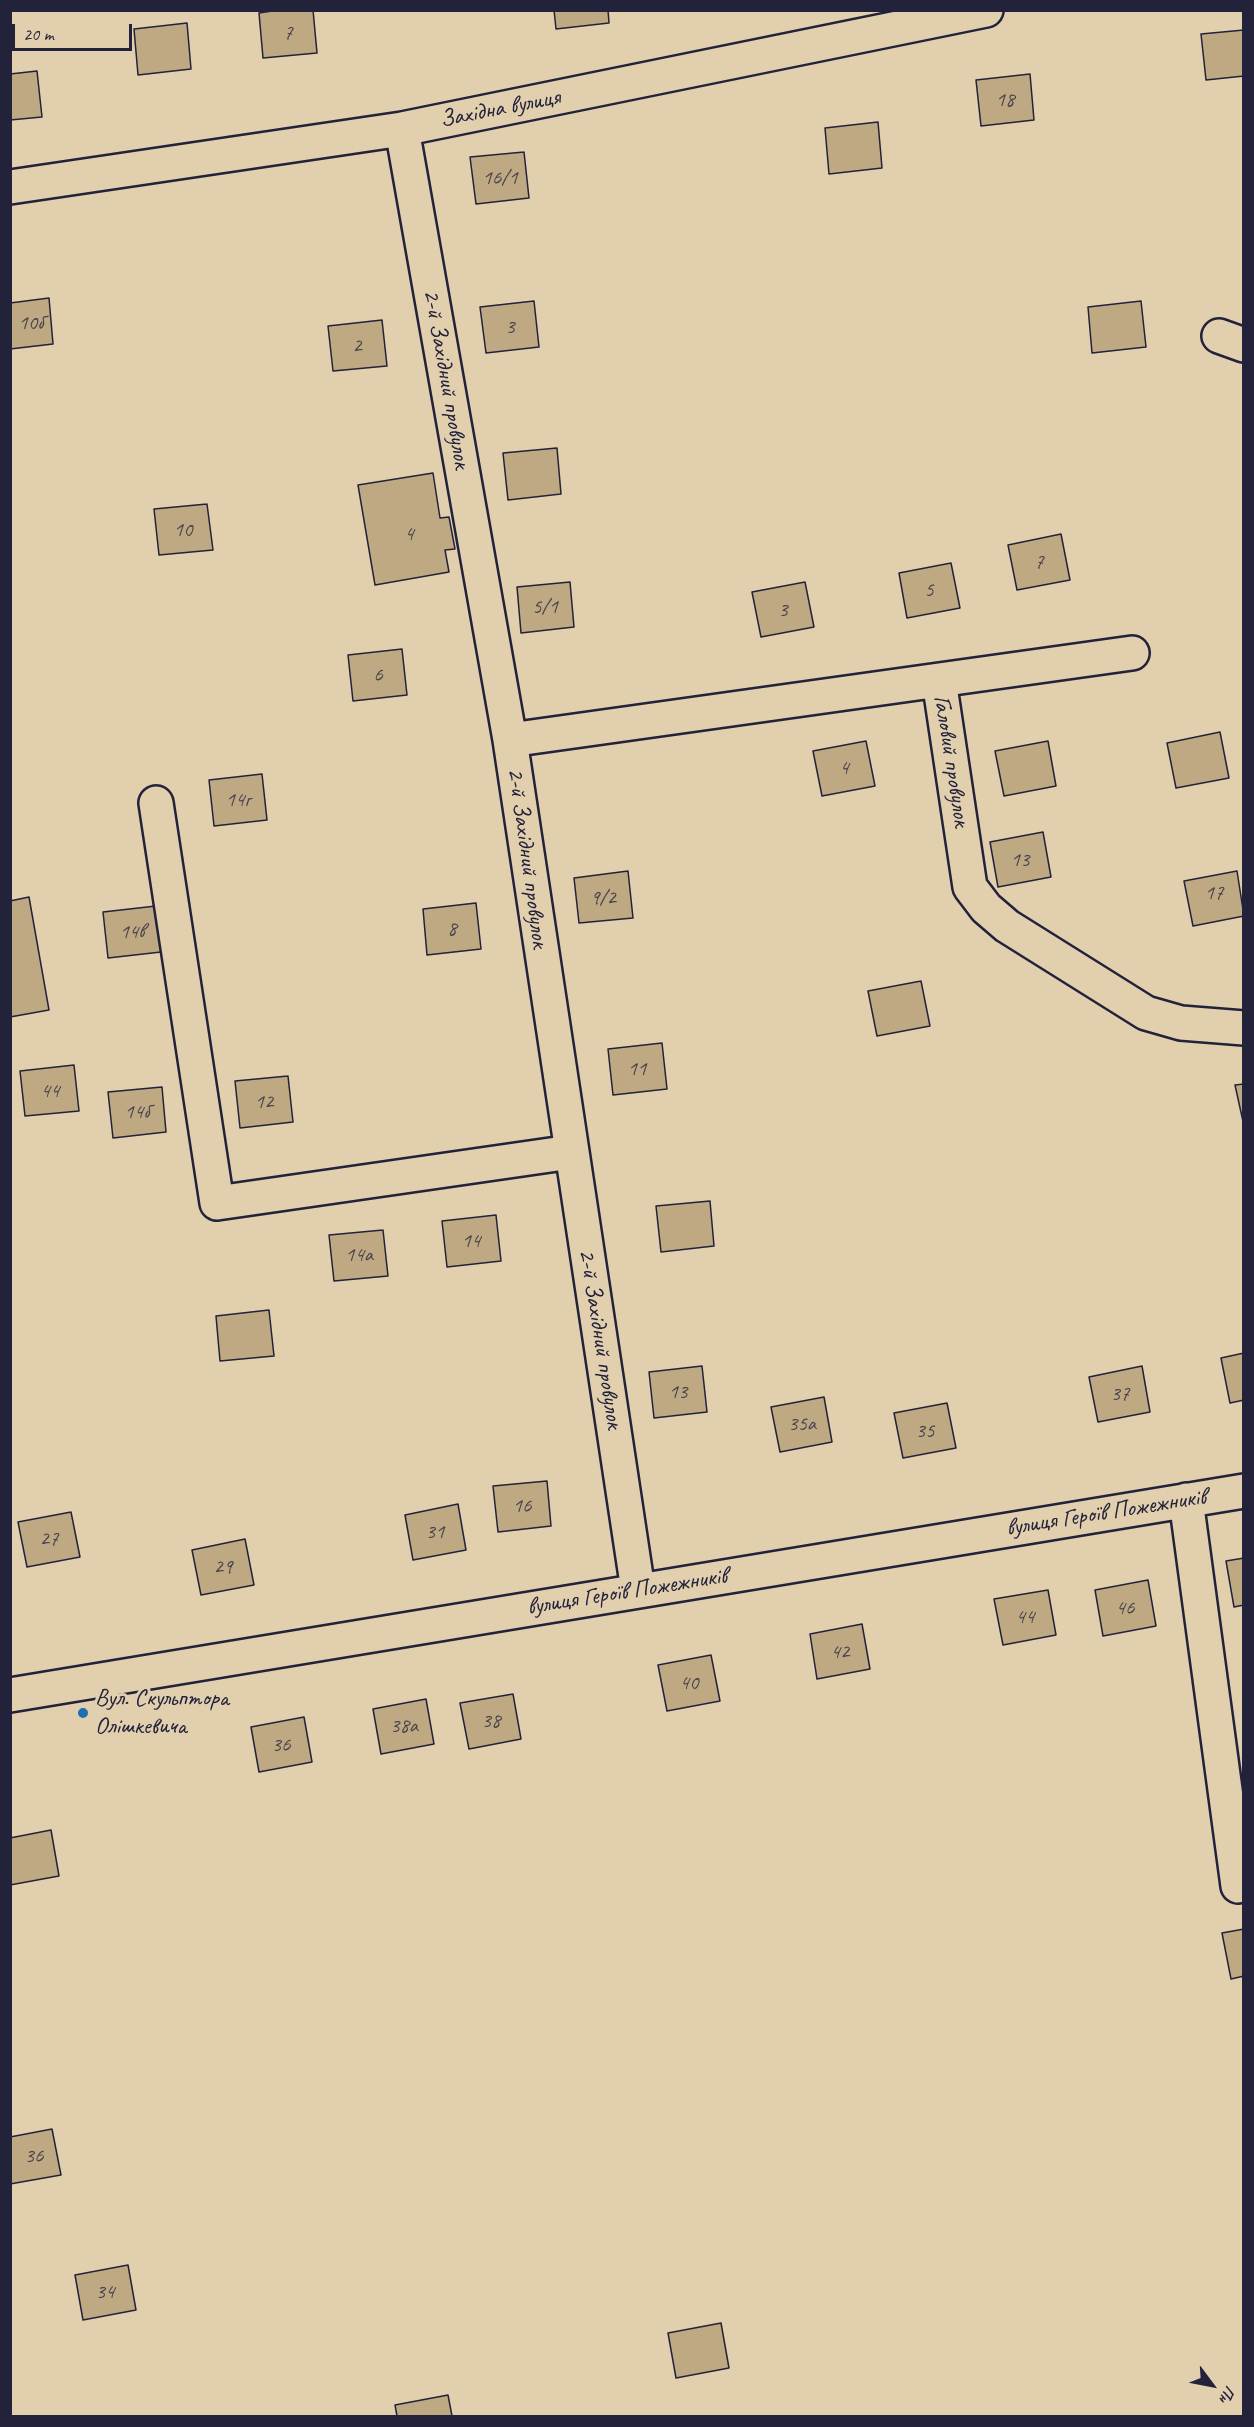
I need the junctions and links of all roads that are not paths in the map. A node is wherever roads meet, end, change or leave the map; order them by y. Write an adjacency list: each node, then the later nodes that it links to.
1 (986, 10): 2 (street, Західна вулиця)
2 (402, 129): 3 (street, Західна вулиця); 6 (street, 2-й Західний провулок)
3 (10, 187)
4 (1132, 653): 5 (street)
5 (939, 680): 6 (street, Галовий провулок); 8 (street, Галовий провулок)
6 (510, 740): 9 (street, 2-й Західний провулок)
7 (156, 803): 9 (street)
8 (1244, 1028)
9 (571, 1152): 12 (street, 2-й Західний провулок)
10 (1244, 1491): 11 (street, вулиця Героїв Пожежників)
11 (1186, 1500): 12 (street, вулиця Героїв Пожежників); 14 (street)
12 (638, 1590): 13 (street, вулиця Героїв Пожежників)
13 (10, 1695)
14 (1238, 1886)

